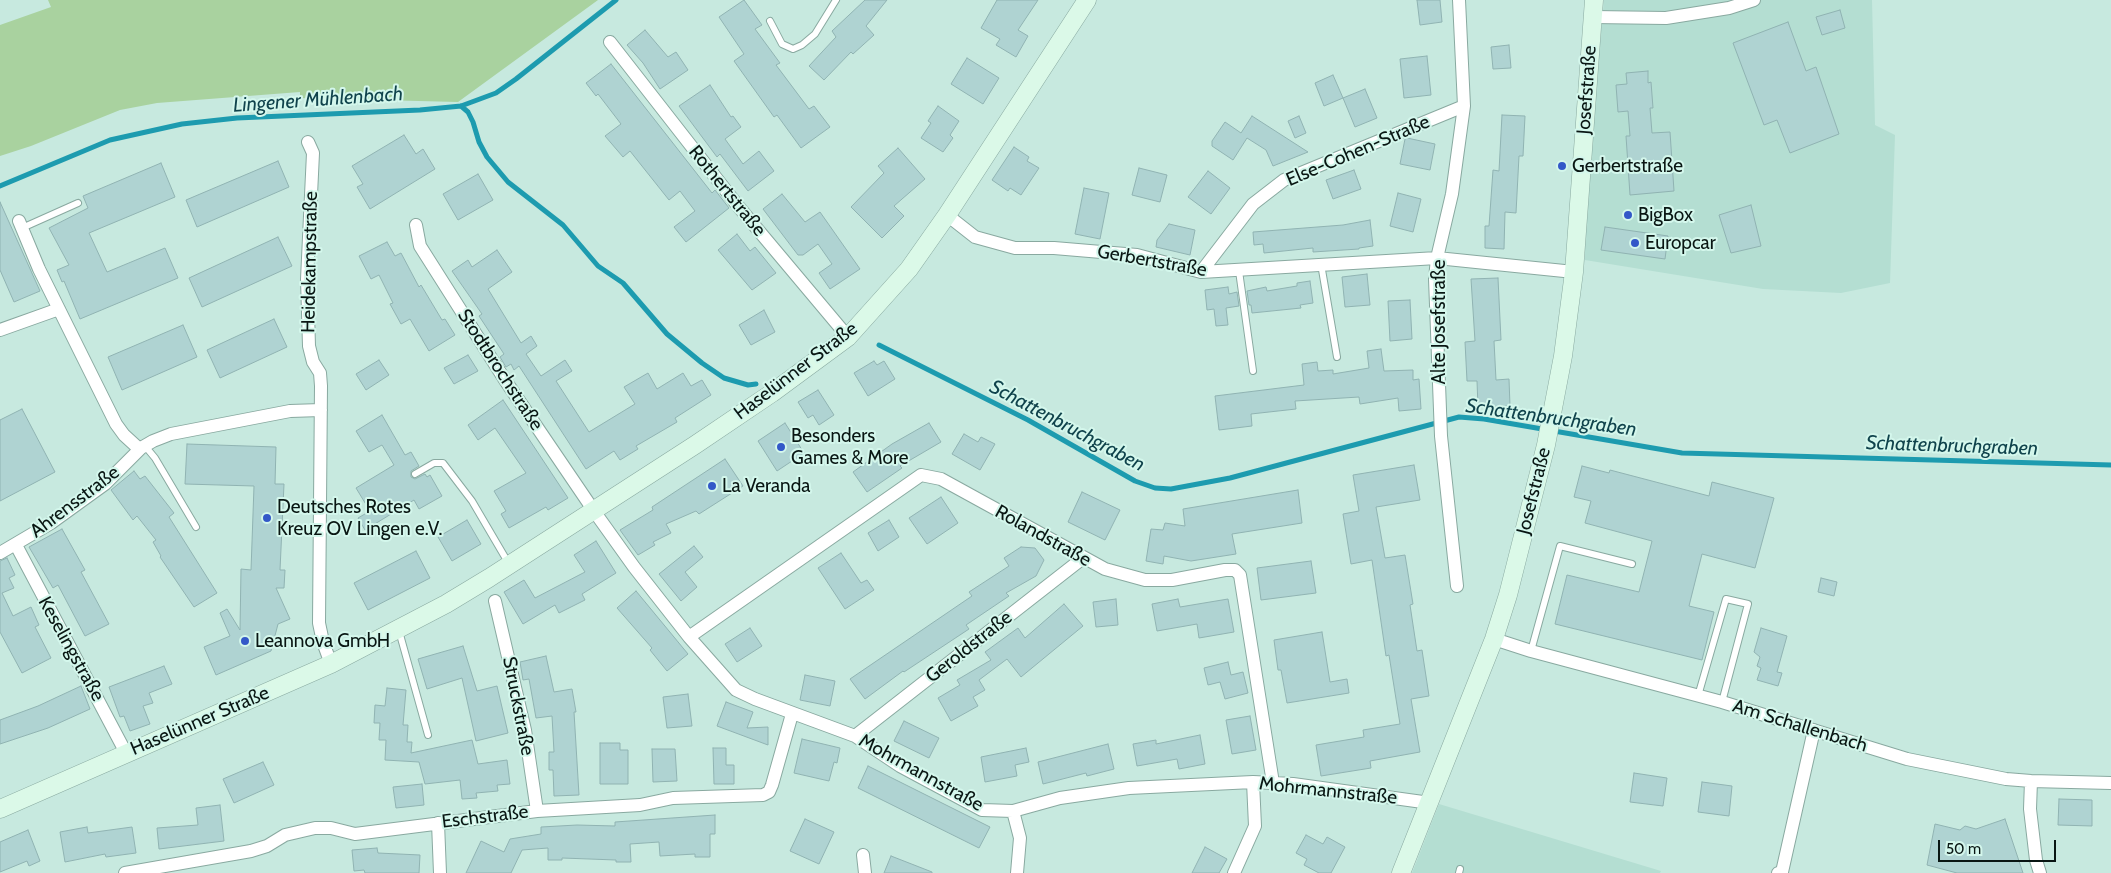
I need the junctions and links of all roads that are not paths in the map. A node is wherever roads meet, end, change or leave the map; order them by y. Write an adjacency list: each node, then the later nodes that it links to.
1 (836, 0): 6 (lane)
2 (1087, 0): 11 (street, Haselünner Straße)
3 (1459, 0): 8 (street, Alte Josefstraße)
4 (1754, 0): 5 (street)
5 (1593, 8): 18 (street, Josefstraße)
6 (770, 21)
7 (610, 42): 21 (street, Rothertstraße)
8 (1464, 106): 14 (street, Alte Josefstraße); 17 (street, Else-Cohen-Straße)
9 (308, 142): 24 (street, Heidekampstraße)
10 (78, 203): 12 (lane)
11 (947, 215): 17 (street, Gerbertstraße); 21 (street, Haselünner Straße)
12 (21, 224): 19 (street)
13 (416, 225): 27 (street, Stodtbrochstraße)
14 (1437, 258): 15 (street, Gerbertstraße); 18 (street, Gerbertstraße); 34 (street, Alte Josefstraße)
15 (1321, 264): 16 (street, Gerbertstraße); 22 (lane)
16 (1239, 271): 17 (street, Gerbertstraße); 23 (lane)
17 (1201, 272)
18 (1574, 272): 38 (street, Josefstraße)
19 (59, 309): 20 (street); 25 (street)
20 (0, 330)
21 (848, 337): 27 (street, Haselünner Straße)
22 (1337, 357)
23 (1253, 371)
24 (321, 410): 25 (street, Ahrensstraße); 40 (street, Heidekampstraße)
25 (143, 447): 28 (lane); 29 (street, Ahrensstraße)
26 (415, 474): 33 (lane)
27 (594, 511): 33 (street, Haselünner Straße); 37 (street, Mohrmannstraße)
28 (196, 527)
29 (16, 545): 30 (street, Ahrensstraße); 47 (street, Keselingstraße)
30 (0, 553)
31 (1083, 558): 37 (street, Rolandstraße); 46 (street, Geroldstraße); 50 (street, Rolandstraße)
32 (1632, 564): 39 (lane)
33 (510, 565): 36 (street, Haselünner Straße)
34 (1457, 586)
35 (495, 601): 54 (street, Struckstraße)
36 (398, 629): 40 (street, Haselünner Straße); 45 (lane)
37 (690, 637): 43 (street, Mohrmannstraße)
38 (1494, 639): 39 (street, Am Schallenbach); 52 (street, Josefstraße)
39 (1531, 651): 41 (street, Am Schallenbach)
40 (330, 664): 47 (street, Haselünner Straße)
41 (1697, 697): 42 (street, Am Schallenbach); 42 (lane)
42 (1722, 702): 44 (street, Am Schallenbach)
43 (792, 714): 46 (street, Mohrmannstraße); 54 (street, Eschstraße)
44 (1814, 730): 49 (street, Am Schallenbach); 64 (street)
45 (428, 735)
46 (855, 736): 55 (street, Mohrmannstraße)
47 (126, 753): 53 (street, Haselünner Straße)
48 (1253, 782): 50 (street, Mohrmannstraße); 55 (street, Mohrmannstraße); 62 (street)
49 (2031, 782): 51 (street, Am Schallenbach); 65 (street)
50 (1273, 783): 52 (street, Mohrmannstraße)
51 (2111, 783)
52 (1430, 803): 63 (street, Josefstraße)
53 (0, 809)
54 (536, 811): 56 (street, Eschstraße)
55 (1012, 811): 61 (street)
56 (438, 823): 58 (street, Eschstraße); 59 (street)
57 (863, 855): 60 (street)
58 (125, 873)
59 (440, 873)
60 (865, 873)
61 (1017, 873)
62 (1234, 873)
63 (1401, 873)
64 (1778, 873)
65 (2040, 873)

